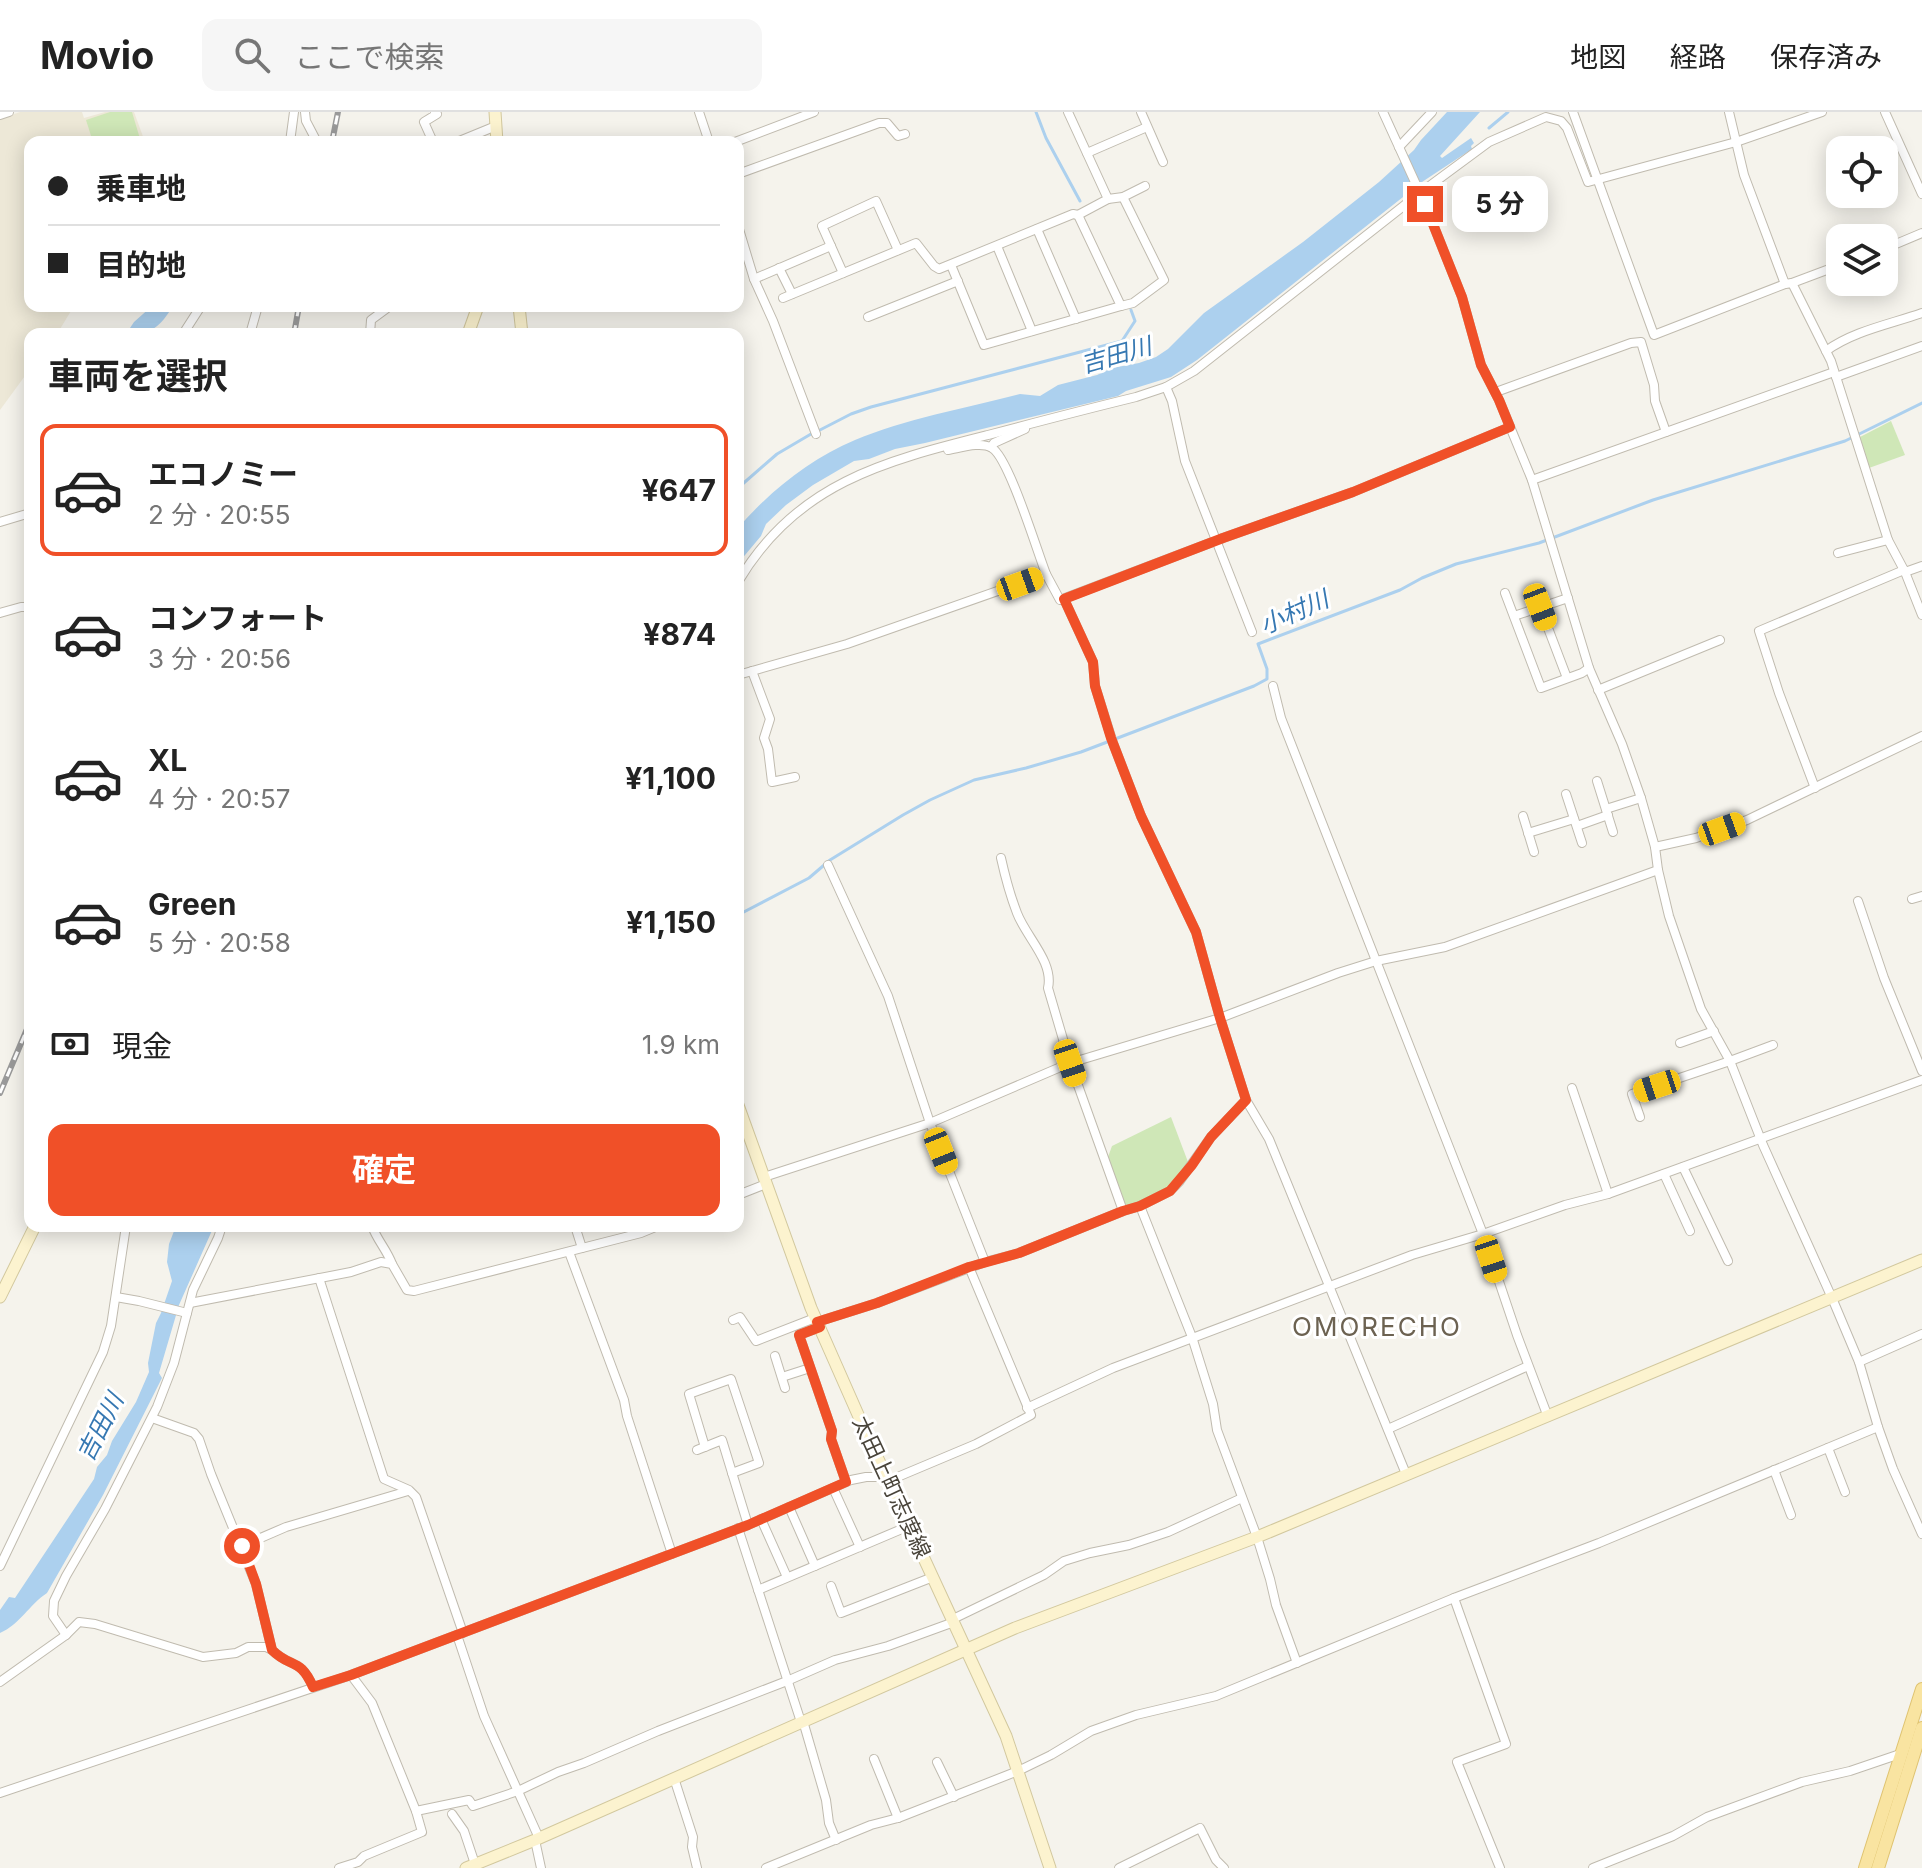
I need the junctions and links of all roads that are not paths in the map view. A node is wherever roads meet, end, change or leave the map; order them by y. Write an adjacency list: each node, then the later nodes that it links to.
1 (9, 112): 15 (street)
2 (305, 112): 22 (street)
3 (435, 112): 23 (street)
4 (495, 112): 17 (street)
5 (699, 112): 26 (street)
6 (814, 112): 27 (street)
7 (1068, 112): 30 (street)
8 (1141, 112): 18 (street)
9 (1383, 112): 29 (street)
10 (1432, 112): 29 (street)
11 (1573, 112): 33 (street)
12 (1729, 112): 28 (street)
13 (1822, 112): 28 (street)
14 (1885, 112): 36 (street)
15 (0, 115)
16 (294, 115): 20 (street); 21 (street)
17 (496, 126): 24 (street); 25 (street)
18 (1147, 127): 30 (street); 31 (street)
19 (905, 134): 32 (street)
20 (285, 136)
21 (291, 136)
22 (314, 136)
23 (430, 136)
24 (472, 136)
25 (497, 136)
26 (707, 136)
27 (744, 139)
28 (1736, 142): 33 (street); 53 (street)
29 (1400, 150): 35 (street)
30 (1087, 153): 38 (street)
31 (1163, 162)
32 (744, 172)
33 (1596, 179): 35 (street); 53 (street)
34 (1145, 186): 37 (street)
35 (1419, 191): 64 (street); 65 (street)
36 (1922, 194)
37 (1123, 197): 38 (street); 54 (street)
38 (1108, 199): 39 (street)
39 (1078, 215): 40 (street); 54 (street)
40 (1037, 229): 45 (street); 58 (street)
41 (1922, 233): 42 (street)
42 (1898, 243)
43 (744, 246): 51 (street)
44 (831, 246): 46 (street); 48 (street); 50 (street)
45 (997, 246): 47 (street); 60 (street)
46 (898, 250): 47 (street); 50 (street)
47 (951, 265): 52 (street)
48 (779, 268): 50 (street); 51 (street)
49 (1826, 270): 53 (street)
50 (843, 273)
51 (754, 279): 69 (street)
52 (958, 281): 57 (street); 60 (street)
53 (1788, 284): 62 (street)
54 (1121, 306): 58 (street)
55 (380, 312): 59 (street)
56 (1922, 313): 62 (street)
57 (868, 317)
58 (1076, 319): 60 (street)
59 (370, 328)
60 (1032, 331)
61 (1922, 346): 63 (street)
62 (1826, 351): 63 (street)
63 (1835, 375): 68 (street); 76 (street)
64 (1166, 387): 66 (street); 75 (street)
65 (1496, 392): 67 (street); 68 (street)
66 (1036, 423): 70 (street); 71 (street)
67 (1510, 427): 72 (street); 75 (street)
68 (1666, 432): 72 (street)
69 (816, 434)
70 (939, 447): 71 (street); 80 (street)
71 (991, 447): 81 (street)
72 (1532, 480): 83 (street)
73 (24, 515): 74 (street)
74 (0, 522)
75 (1215, 540): 84 (street); 90 (street)
76 (1888, 540): 77 (street); 79 (street)
77 (1838, 553)
78 (1922, 566): 79 (street)
79 (1904, 571): 88 (street); 101 (street)
80 (744, 572)
81 (1046, 574): 84 (street); 93 (street)
82 (1505, 593): 89 (street)
83 (1568, 598): 85 (street); 92 (street)
84 (1064, 599): 119 (street)
85 (1540, 607): 89 (street); 95 (street)
86 (24, 608): 87 (street)
87 (0, 613)
88 (1922, 615)
89 (1514, 616): 95 (street)
90 (1252, 632)
91 (1720, 640): 97 (street)
92 (1589, 668): 95 (street); 97 (street)
93 (752, 671): 94 (street); 99 (street)
94 (744, 673)
95 (1567, 678)
96 (1273, 686): 118 (street)
97 (1598, 690): 103 (street)
98 (1922, 736): 101 (street)
99 (795, 777)
100 (1597, 781): 104 (street)
101 (1815, 788): 110 (street)
102 (1566, 794): 106 (street)
103 (1641, 798): 104 (street); 110 (street)
104 (1607, 812): 106 (street); 107 (street)
105 (1523, 816): 108 (street)
106 (1575, 822): 108 (street); 109 (street)
107 (1613, 832)
108 (1528, 833): 111 (street)
109 (1582, 843)
110 (1655, 847): 114 (street)
111 (1534, 852)
112 (1001, 858): 124 (street)
113 (828, 865): 131 (street)
114 (1658, 870): 118 (street); 120 (street)
115 (1922, 896): 116 (street)
116 (1912, 899)
117 (1858, 901): 125 (street)
118 (1376, 961): 119 (street); 147 (street)
119 (1220, 1018): 124 (street); 128 (street)
120 (1714, 1031): 121 (street); 123 (street)
121 (1680, 1043)
122 (1773, 1045): 123 (street)
123 (1730, 1061): 129 (street); 132 (street)
124 (1070, 1063): 131 (street); 139 (street)
125 (1922, 1071)
126 (1922, 1080): 132 (street)
127 (1572, 1088): 137 (street)
128 (1246, 1100): 138 (street); 156 (street)
129 (1640, 1117)
130 (744, 1122): 135 (street, 太田上町志度線)
131 (930, 1123): 135 (street); 152 (street)
132 (1761, 1139): 133 (street); 159 (street)
133 (1683, 1167): 134 (street); 151 (street)
134 (1664, 1174): 137 (street); 140 (street)
135 (765, 1180): 136 (street); 162 (street, 太田上町志度線)
136 (744, 1192)
137 (1608, 1194): 147 (street)
138 (1140, 1206): 139 (street); 164 (street)
139 (1123, 1211): 152 (street)
140 (1690, 1231)
141 (32, 1232): 157 (street)
142 (125, 1232): 158 (street)
143 (220, 1232): 160 (street)
144 (374, 1232): 153 (street)
145 (577, 1232): 148 (street)
146 (643, 1232): 148 (street)
147 (1483, 1234): 156 (street); 167 (street)
148 (582, 1248): 149 (street)
149 (569, 1252): 153 (street); 195 (street)
150 (1922, 1260): 159 (street)
151 (1728, 1261)
152 (985, 1262): 154 (street)
153 (392, 1264): 155 (street)
154 (969, 1267): 162 (street); 171 (street)
155 (319, 1278): 160 (street); 183 (street)
156 (1329, 1286): 164 (street); 175 (street)
157 (0, 1297)
158 (116, 1297): 160 (street); 196 (street)
159 (1832, 1298): 166 (street); 172 (street)
160 (188, 1308): 173 (street)
161 (733, 1320): 162 (street)
162 (817, 1322): 168 (street); 180 (street, 太田上町志度線)
163 (1922, 1334): 166 (street)
164 (1192, 1337): 171 (street); 185 (street)
165 (775, 1356): 169 (street)
166 (1859, 1362): 174 (street)
167 (1528, 1366): 172 (street); 175 (street)
168 (810, 1368): 169 (street); 181 (street)
169 (782, 1377): 170 (street)
170 (785, 1388)
171 (1027, 1408): 180 (street)
172 (1548, 1417): 179 (street)
173 (152, 1418): 193 (street); 205 (street)
174 (1878, 1427): 176 (street); 191 (street)
175 (1388, 1429): 179 (street)
176 (1828, 1448): 177 (street); 184 (street)
177 (1774, 1470): 187 (street); 202 (street)
178 (732, 1473): 178 (street); 190 (street)
179 (1406, 1474): 192 (street)
180 (887, 1479): 181 (street); 189 (street, 太田上町志度線)
181 (846, 1482): 182 (street)
182 (833, 1488): 186 (street); 194 (street)
183 (409, 1490): 193 (street); 204 (street)
184 (1845, 1492)
185 (1242, 1498): 192 (street); 203 (street)
186 (789, 1507): 188 (street); 197 (street)
187 (1791, 1515)
188 (761, 1519): 190 (street); 198 (street)
189 (909, 1526): 194 (street); 199 (street, 太田上町志度線)
190 (743, 1527): 195 (street); 201 (street)
191 (1922, 1534)
192 (1257, 1537): 207 (street); 208 (street)
193 (242, 1546): 206 (street)
194 (860, 1547): 197 (street)
195 (672, 1554): 204 (street)
196 (0, 1566)
197 (815, 1566): 198 (street)
198 (787, 1577): 201 (street)
199 (933, 1577): 200 (street); 203 (street, 太田上町志度線)
200 (831, 1586)
201 (758, 1590): 210 (street)
202 (1454, 1598): 208 (street); 239 (street)
203 (954, 1620): 207 (street, 太田上町志度線); 210 (street)
204 (460, 1634): 209 (street); 222 (street)
205 (66, 1635): 206 (street); 211 (street)
206 (272, 1650): 212 (street)
207 (967, 1650): 214 (street); 220 (street, 太田上町志度線)
208 (1297, 1663): 220 (street)
209 (351, 1675): 212 (street); 225 (street)
210 (787, 1681): 214 (street); 222 (street)
211 (0, 1682)
212 (313, 1687): 223 (street)
213 (1922, 1689): 217 (main road)
214 (802, 1722): 221 (street); 229 (street)
215 (1922, 1728): 216 (main road)
216 (1915, 1748): 217 (street); 230 (main road)
217 (1901, 1754): 240 (street); 241 (main road)
218 (874, 1759): 227 (street)
219 (937, 1762): 224 (street)
220 (1018, 1771): 224 (street); 236 (street, 太田上町志度線)
221 (674, 1778): 228 (street); 234 (street)
222 (518, 1791): 225 (street); 228 (street)
223 (0, 1793)
224 (954, 1797): 227 (street)
225 (416, 1811): 232 (street)
226 (452, 1814): 231 (street)
227 (898, 1818): 229 (street)
228 (537, 1839): 231 (street); 233 (street)
229 (836, 1840): 235 (street)
230 (1882, 1866)
231 (469, 1867)
232 (339, 1868)
233 (541, 1868)
234 (697, 1868)
235 (766, 1868)
236 (1050, 1868)
237 (1119, 1868): 238 (street)
238 (1224, 1868)
239 (1500, 1868)
240 (1593, 1868)
241 (1865, 1868)

